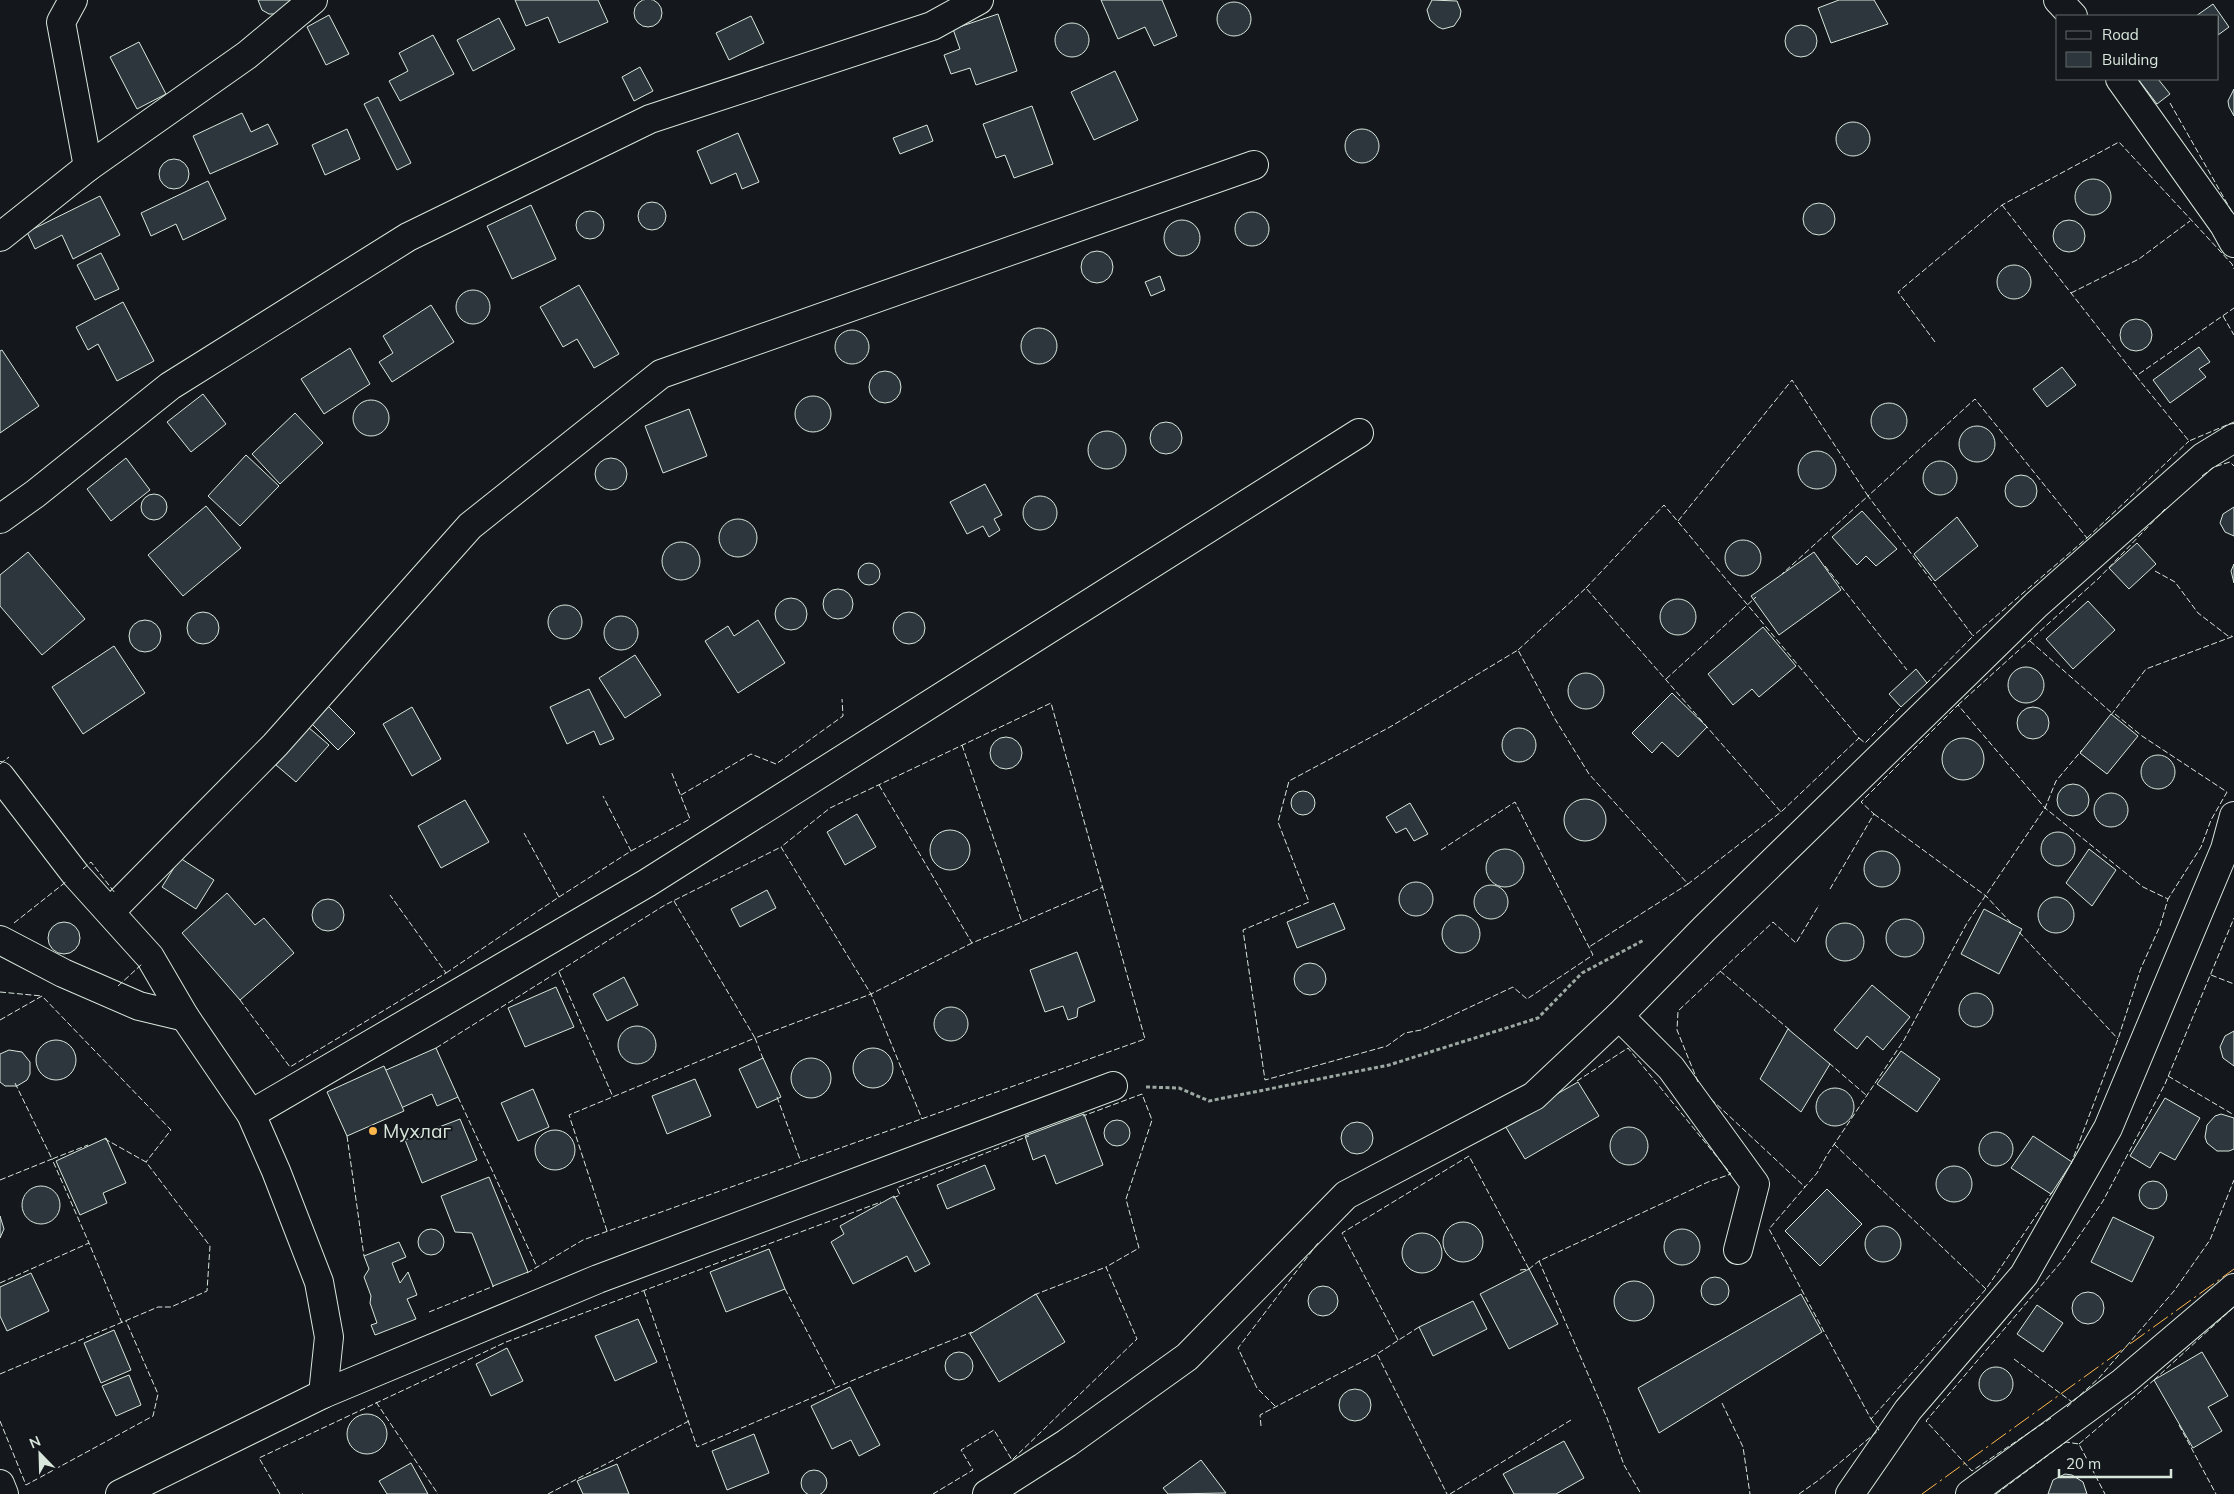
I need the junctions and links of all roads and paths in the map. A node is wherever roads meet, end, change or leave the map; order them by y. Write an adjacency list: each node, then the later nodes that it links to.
1 (73, 0): 8 (street)
2 (313, 0): 8 (street)
3 (980, 0): 13 (street)
4 (2058, 0): 5 (street)
5 (2072, 15)
6 (2121, 80): 10 (street)
7 (1254, 165): 16 (street)
8 (88, 167): 9 (street)
9 (0, 236)
10 (2234, 243)
11 (1359, 433): 22 (street)
12 (2234, 438): 19 (street)
13 (0, 519)
14 (0, 776): 16 (street)
15 (2234, 816): 30 (street)
16 (110, 912): 20 (street)
17 (1652, 935): 21 (path)
18 (0, 940): 20 (street)
19 (1619, 1016): 23 (street); 29 (street)
20 (186, 1017): 22 (street)
21 (1113, 1086): 25 (street)
22 (251, 1114): 25 (street)
23 (1738, 1250)
24 (2234, 1288): 31 (street)
25 (322, 1394): 28 (street)
26 (0, 1484): 27 (street)
27 (4, 1494)
28 (120, 1494)
29 (987, 1494)
30 (1850, 1494)
31 (1970, 1494)

